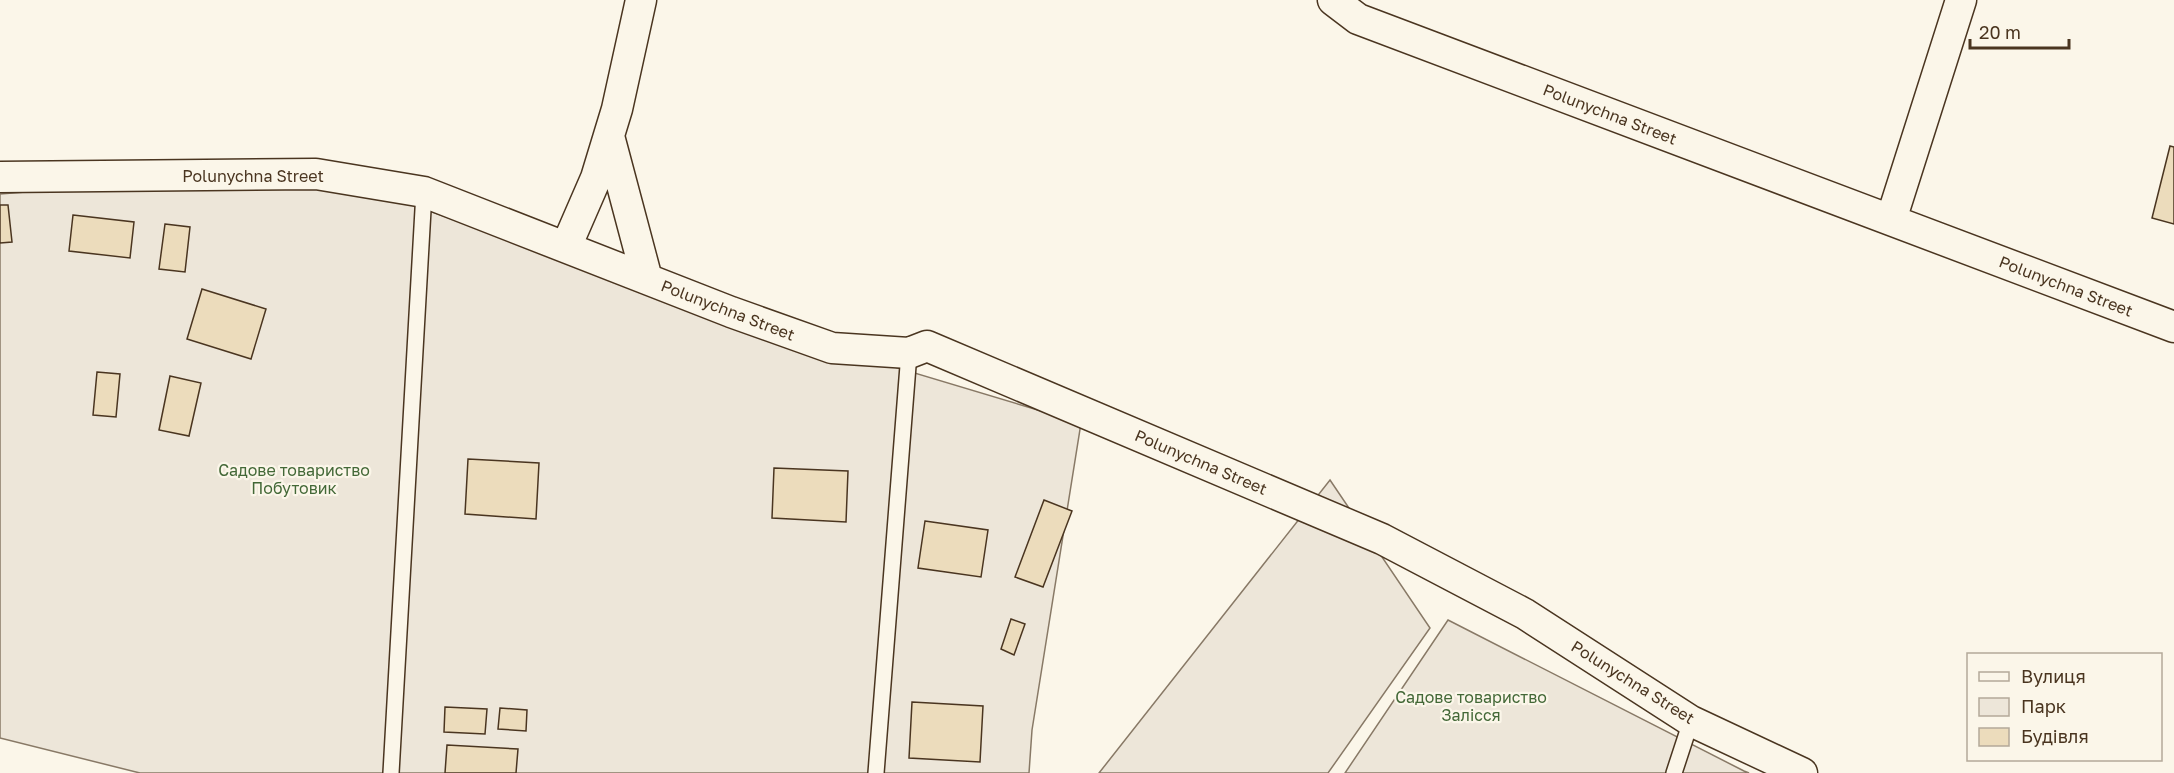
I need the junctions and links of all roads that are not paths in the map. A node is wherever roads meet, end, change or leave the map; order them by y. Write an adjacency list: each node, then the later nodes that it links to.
1 (641, 0): 4 (street)
2 (1334, 0): 7 (street, Polunychna Street)
3 (1961, 0): 7 (street)
4 (609, 136): 8 (street); 9 (street)
5 (0, 177): 6 (street, Polunychna Street)
6 (424, 192): 8 (street, Polunychna Street); 13 (lane)
7 (1891, 220): 10 (street, Polunychna Street)
8 (566, 247): 9 (street, Polunychna Street)
9 (647, 279): 11 (street, Polunychna Street)
10 (2174, 327)
11 (909, 353): 12 (street, Polunychna Street); 14 (lane)
12 (1691, 721): 15 (lane); 16 (street, Polunychna Street)
13 (391, 773)
14 (876, 773)
15 (1674, 773)
16 (1802, 773)

